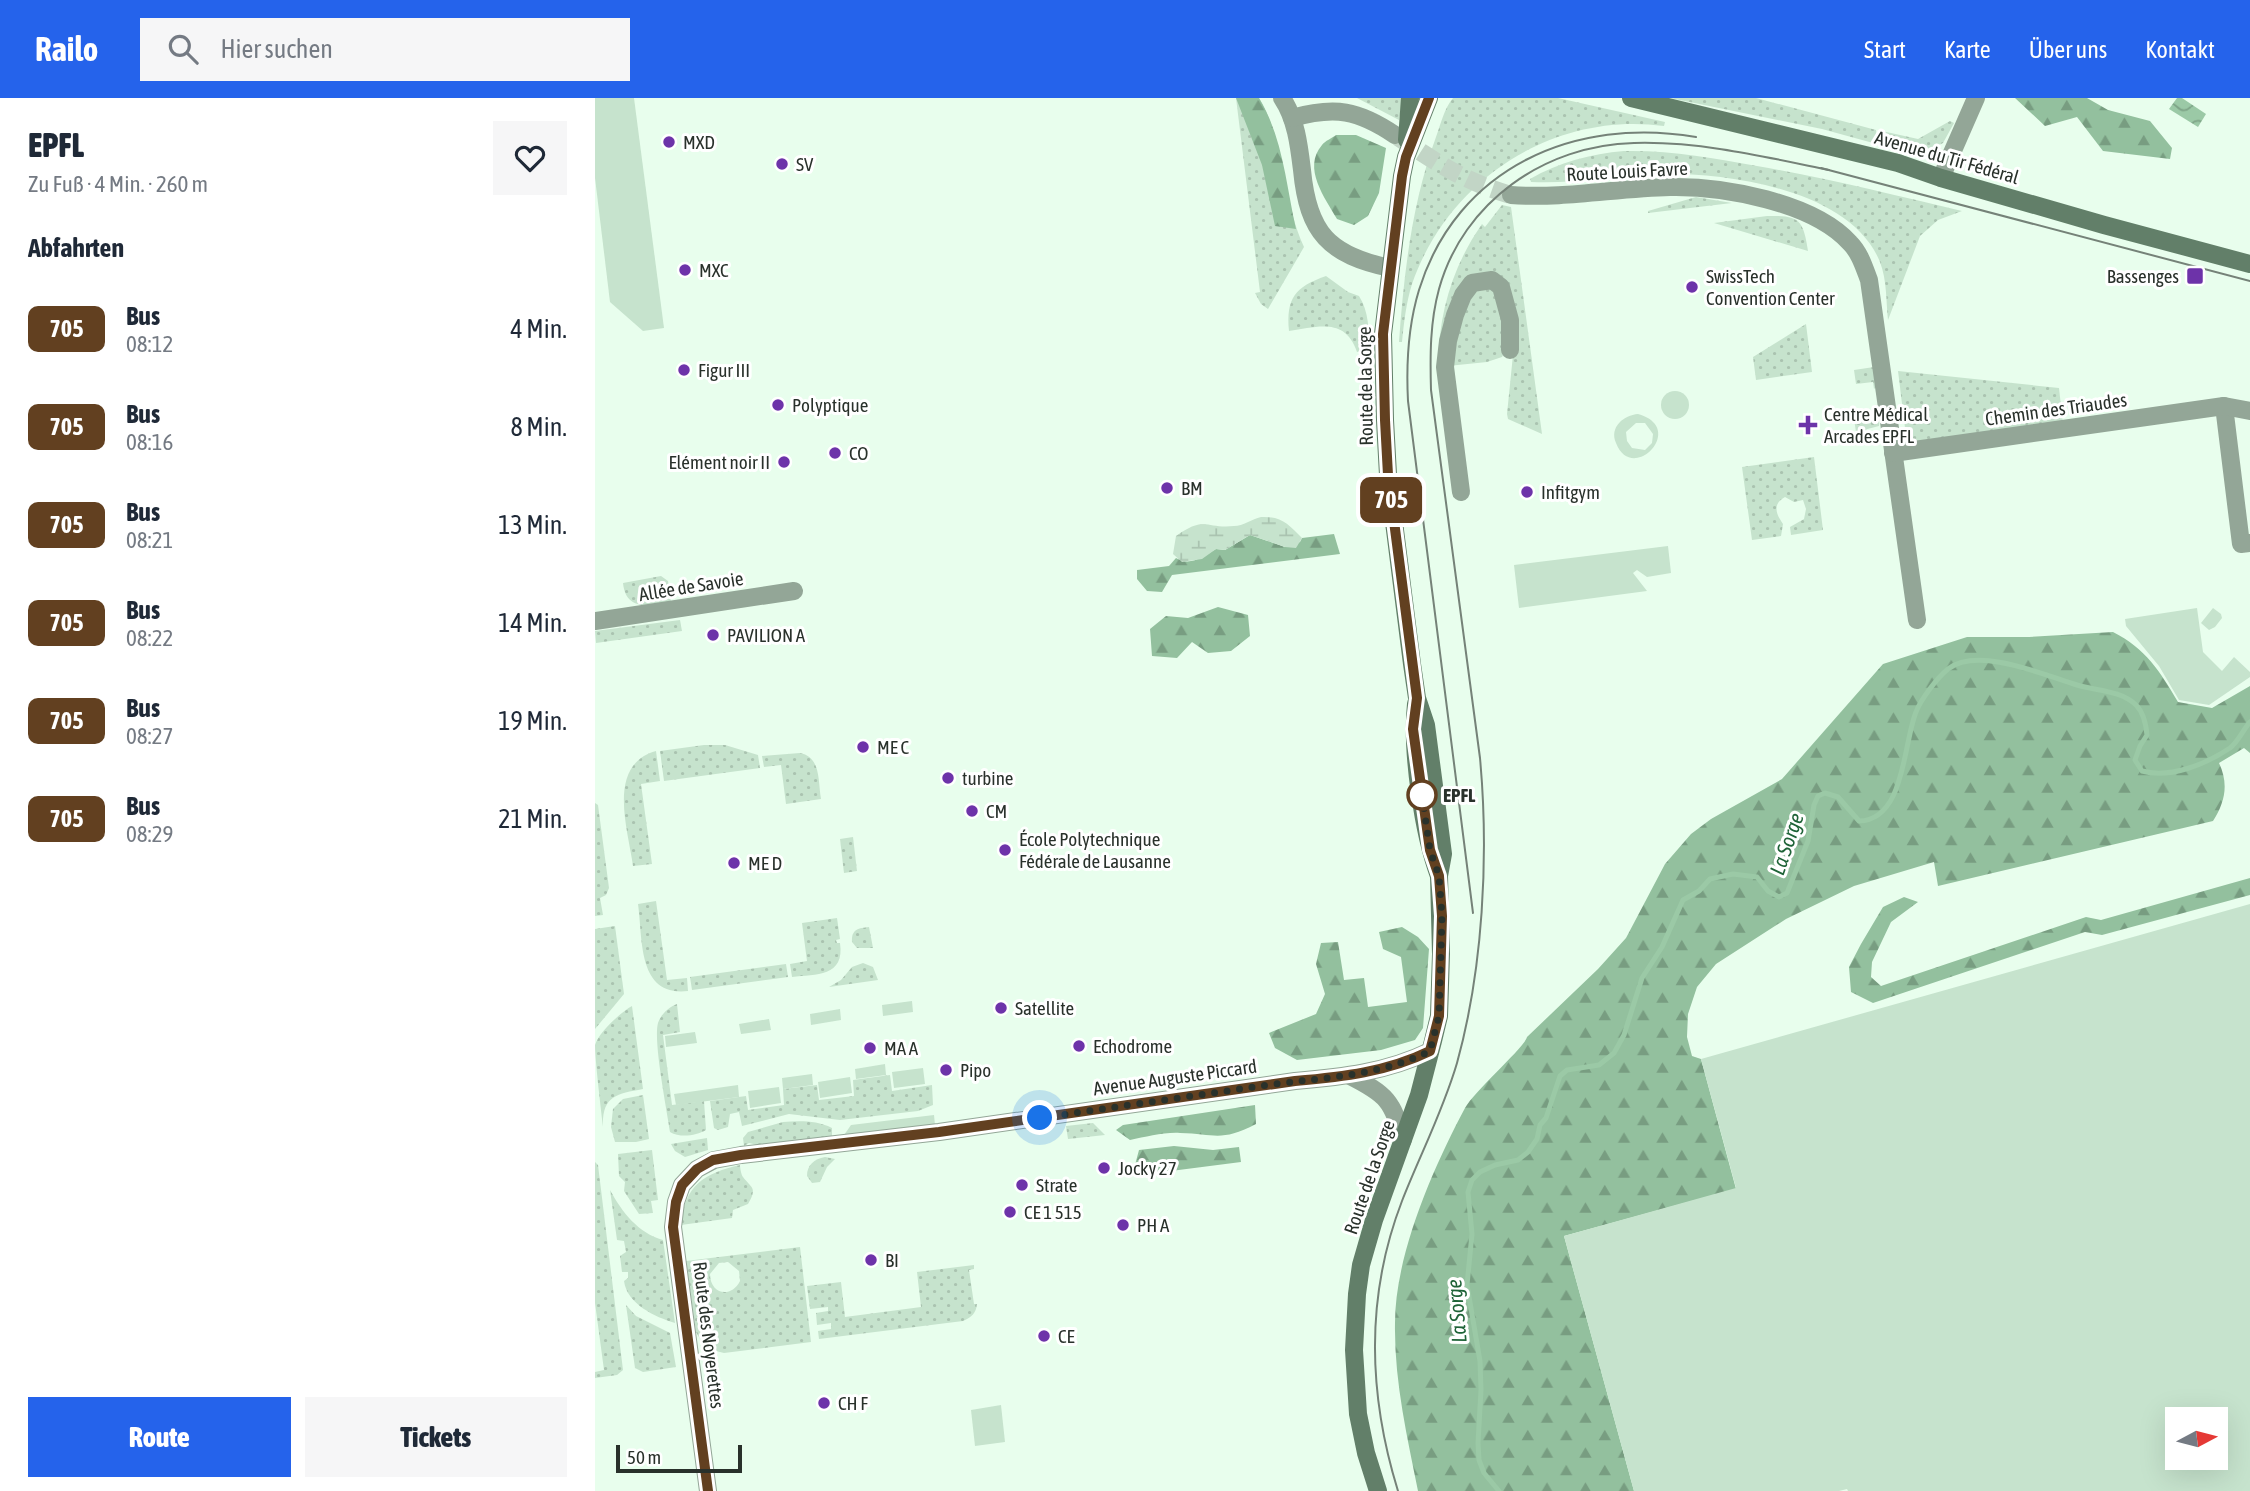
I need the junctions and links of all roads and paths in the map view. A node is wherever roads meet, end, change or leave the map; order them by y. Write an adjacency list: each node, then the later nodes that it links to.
1 (1282, 98): 6 (street)
2 (1410, 98): 8 (street, Route de la Sorge)
3 (1429, 98): 8 (street, Route de la Sorge)
4 (1632, 98): 9 (street, Avenue du Tir Fédéral)
5 (1976, 98): 9 (street)
6 (1292, 118): 7 (street); 12 (street)
7 (1395, 135)
8 (1406, 157): 12 (street, Route de la Sorge)
9 (1941, 178): 11 (street, Avenue du Tir Fédéral)
10 (1511, 195): 16 (street, Route Louis Favre)
11 (2250, 264)
12 (1390, 268): 22 (street, Route de la Sorge)
13 (1510, 350): 17 (street)
14 (2220, 407): 15 (street, Chemin des Triaudes); 16 (street, Chemin des Triaudes); 18 (street)
15 (2250, 411)
16 (1893, 453): 21 (street, Route Louis Favre)
17 (1461, 492)
18 (2250, 543)
19 (794, 591): 20 (street, Allée de Savoie)
20 (595, 621)
21 (1917, 621)
22 (1430, 1051): 23 (street, Avenue Auguste Piccard); 24 (street, Route de la Sorge)
23 (1350, 1076): 24 (street); 25 (street, Avenue Auguste Piccard)
24 (1403, 1140): 27 (street, Route de la Sorge)
25 (682, 1185): 26 (street, Route des Noyerettes)
26 (708, 1491)
27 (1378, 1491)

